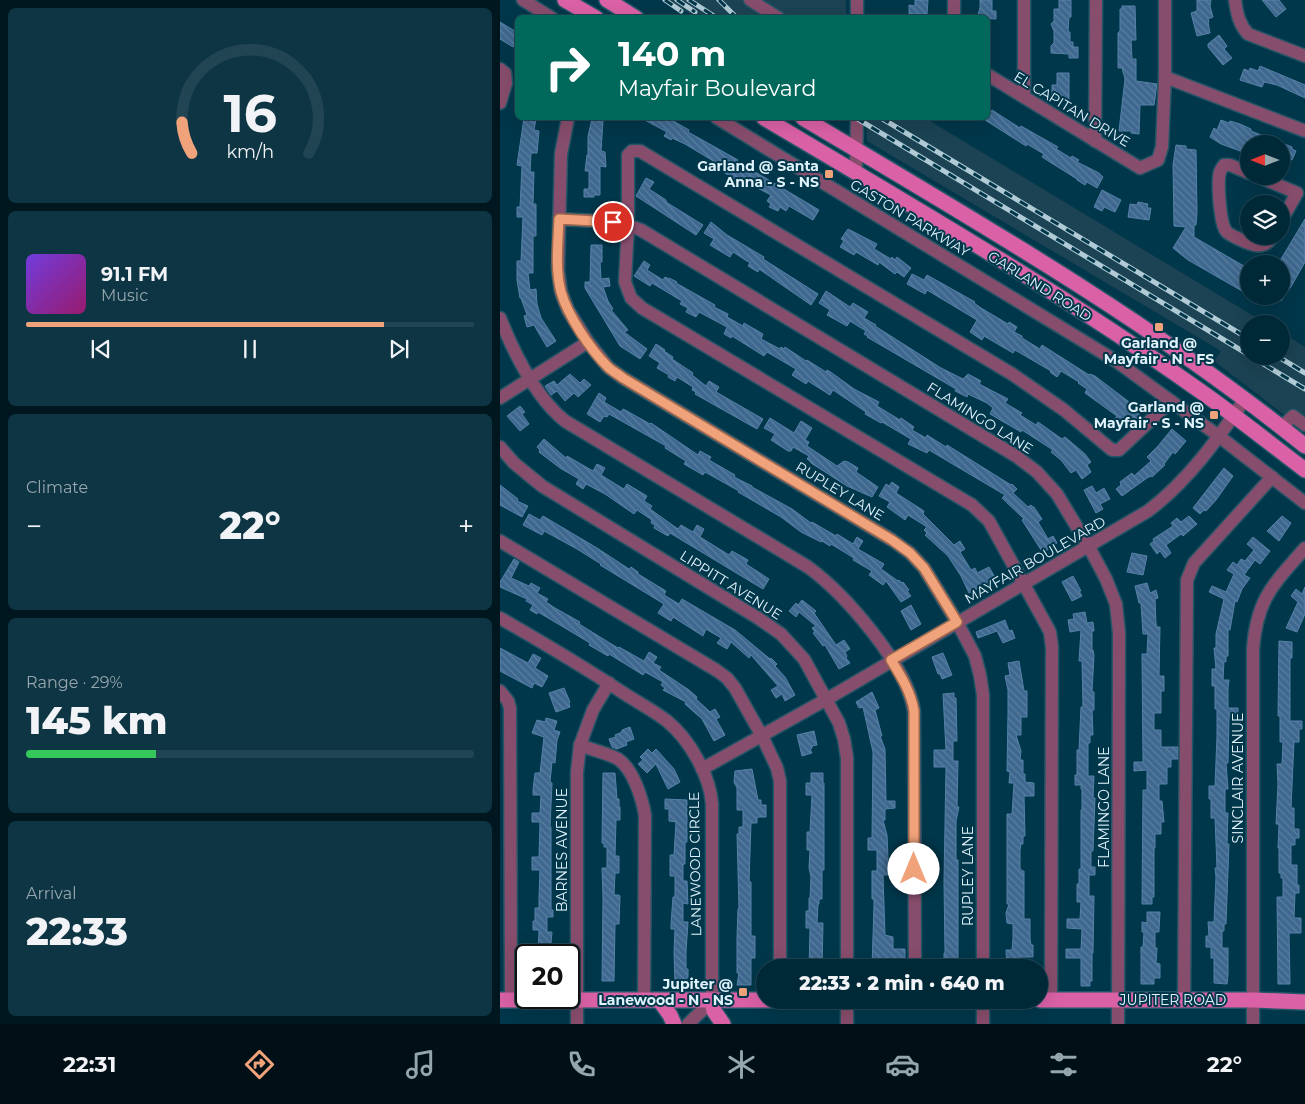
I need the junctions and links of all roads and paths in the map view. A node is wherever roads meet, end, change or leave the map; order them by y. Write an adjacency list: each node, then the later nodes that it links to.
1 (523, 0): 11 (street)
2 (565, 0): 12 (main road)
3 (858, 0): 15 (street)
4 (954, 0): 16 (street)
5 (1024, 0): 21 (street)
6 (1096, 0): 29 (street)
7 (1165, 0): 20 (street)
8 (1235, 0): 17 (street)
9 (759, 2): 14 (street)
10 (614, 8): 13 (main road)
11 (547, 15)
12 (591, 15)
13 (629, 15)
14 (775, 15)
15 (858, 15)
16 (954, 15)
17 (1305, 56)
18 (500, 69): 22 (street)
19 (990, 76): 21 (street, EL CAPITAN DRIVE)
20 (1165, 77): 28 (street); 29 (street, EL CAPITAN DRIVE)
21 (1024, 97): 29 (street, EL CAPITAN DRIVE)
22 (500, 102)
23 (568, 120): 36 (street, RUPLEY LANE)
24 (720, 120): 48 (street, GASTON PARKWAY)
25 (767, 120): 32 (main road, GARLAND ROAD)
26 (806, 120): 30 (main road, GARLAND ROAD)
27 (857, 120): 30 (street)
28 (1305, 131)
29 (1095, 141)
30 (857, 150): 32 (street); 41 (main road, GARLAND ROAD)
31 (1240, 169): 38 (street)
32 (856, 173): 42 (main road, GARLAND ROAD)
33 (1279, 185): 34 (street)
34 (1301, 194): 35 (street)
35 (1290, 209)
36 (559, 219): 37 (street, FLAMINGO LANE); 44 (street, RUPLEY LANE)
37 (628, 224): 48 (street); 59 (street, FLAMINGO LANE); 61 (street)
38 (1240, 240)
39 (1250, 245): 40 (street)
40 (1264, 245)
41 (1040, 261): 42 (main road); 47 (main road, GARLAND ROAD)
42 (1030, 278): 49 (main road, GARLAND ROAD)
43 (500, 318): 45 (street)
44 (588, 342): 45 (street); 63 (street, RUPLEY LANE)
45 (531, 379): 46 (street); 64 (street)
46 (500, 398)
47 (1246, 399): 49 (street, MAYFAIR BOULEVARD); 51 (main road, GARLAND ROAD)
48 (1171, 401): 52 (street, GASTON PARKWAY)
49 (1234, 416): 52 (street, MAYFAIR BOULEVARD); 55 (main road, GARLAND ROAD)
50 (1305, 425): 51 (street)
51 (1282, 427): 53 (main road, GARLAND ROAD)
52 (1220, 437): 56 (street, GASTON PARKWAY); 59 (street, MAYFAIR BOULEVARD)
53 (1305, 446)
54 (500, 447): 67 (street, LIPPITT AVENUE)
55 (1305, 470)
56 (1272, 477): 57 (street, GASTON PARKWAY); 81 (street)
57 (1305, 503)
58 (500, 541): 68 (street)
59 (1089, 547): 61 (street, MAYFAIR BOULEVARD); 80 (street, FLAMINGO LANE)
60 (1305, 548): 82 (street, SINCLAIR AVENUE)
61 (1023, 584): 63 (street, MAYFAIR BOULEVARD); 76 (street)
62 (500, 618): 65 (street, LANEWOOD CIRCLE)
63 (957, 622): 64 (street, MAYFAIR BOULEVARD); 75 (street, RUPLEY LANE)
64 (891, 660): 67 (street, MAYFAIR BOULEVARD); 74 (street)
65 (610, 683): 69 (street, BARNES AVENUE); 70 (street, LANEWOOD CIRCLE)
66 (500, 691): 83 (street)
67 (826, 699): 68 (street, MAYFAIR BOULEVARD); 73 (street, LIPPITT AVENUE)
68 (762, 736): 70 (street, MAYFAIR BOULEVARD); 72 (street)
69 (580, 745): 71 (street, BARNES AVENUE); 84 (street)
70 (702, 769): 86 (street, LANEWOOD CIRCLE)
71 (577, 944)
72 (780, 959)
73 (847, 959)
74 (915, 959)
75 (983, 959)
76 (1047, 959)
77 (580, 1000): 84 (main road)
78 (756, 1000): 86 (main road)
79 (1048, 1000): 80 (main road, JUPITER ROAD)
80 (1118, 1000): 81 (main road, JUPITER ROAD); 97 (street, FLAMINGO LANE)
81 (1184, 1000): 82 (main road, JUPITER ROAD)
82 (1254, 1000): 87 (main road, JUPITER ROAD); 98 (street, SINCLAIR AVENUE)
83 (506, 1001)
84 (644, 1001): 85 (main road)
85 (660, 1001): 86 (main road); 92 (main road)
86 (712, 1001): 93 (street); 94 (main road)
87 (1305, 1002)
88 (577, 1009): 91 (street, BARNES AVENUE)
89 (847, 1009): 95 (street)
90 (983, 1009): 96 (street)
91 (577, 1024)
92 (674, 1024)
93 (688, 1024)
94 (723, 1024)
95 (847, 1024)
96 (983, 1024)
97 (1118, 1024)
98 (1253, 1024)

